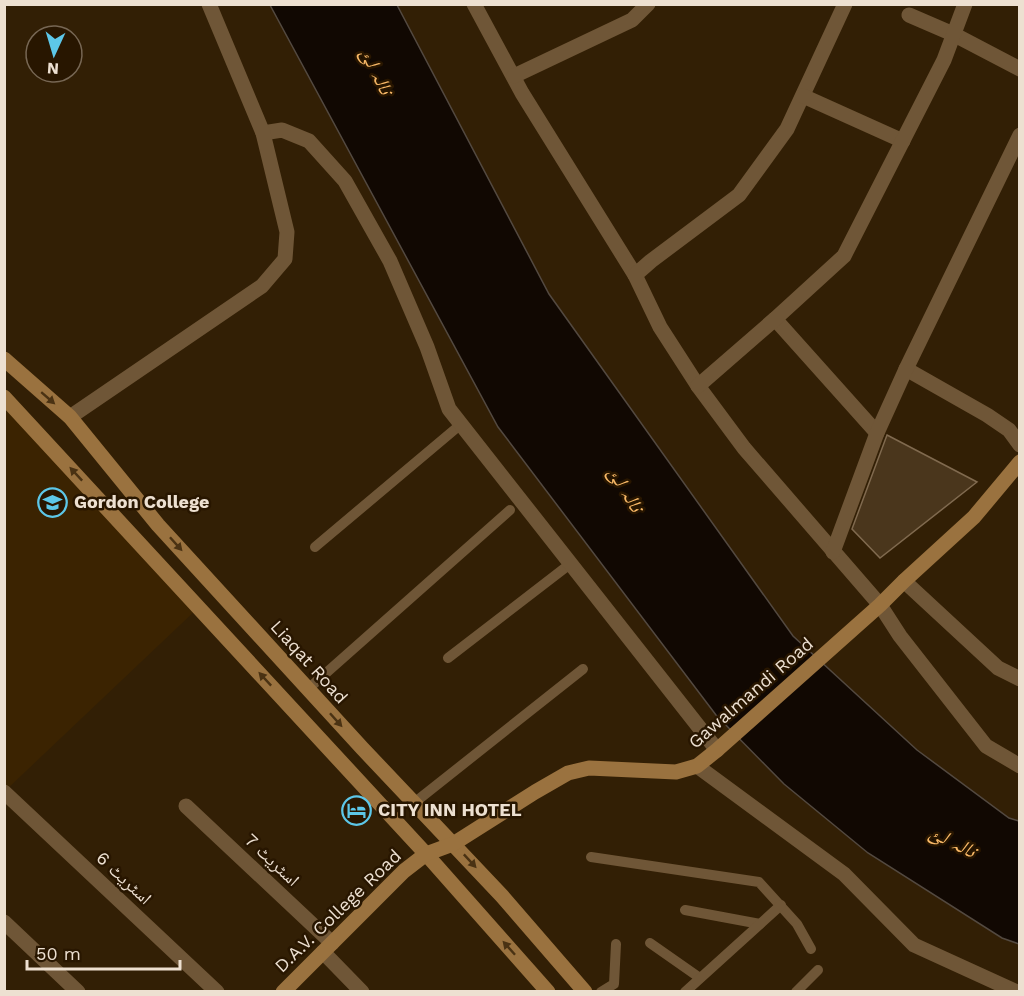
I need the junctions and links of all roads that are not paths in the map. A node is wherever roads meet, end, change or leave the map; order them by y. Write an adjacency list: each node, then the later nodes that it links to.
1 (209, 4): 11 (street)
2 (474, 4): 9 (street)
3 (648, 4): 9 (street)
4 (845, 4): 10 (street)
5 (965, 4): 7 (street)
6 (909, 15): 7 (street)
7 (953, 34): 8 (street); 13 (street)
8 (1020, 69)
9 (513, 76): 14 (street)
10 (802, 96): 13 (street); 14 (street)
11 (263, 133): 20 (street); 21 (street)
12 (1020, 135): 17 (street)
13 (903, 141): 15 (street)
14 (635, 275): 18 (street)
15 (775, 319): 18 (street); 22 (street)
16 (4, 359): 20 (main road, Liaqat Road, one-way to 20)
17 (906, 369): 22 (street); 23 (street)
18 (698, 386): 27 (street)
19 (4, 397): 42 (main road, one-way to 19)
20 (70, 417): 34 (main road, Liaqat Road, one-way to 34)
21 (460, 425): 26 (lane); 28 (street)
22 (877, 433): 27 (street)
23 (1020, 445)
24 (1020, 462): 29 (main road, Gawalmandi Road)
25 (510, 510): 34 (lane)
26 (315, 547)
27 (834, 552): 30 (street)
28 (570, 564): 31 (lane); 35 (street)
29 (904, 581): 30 (main road, Gawalmandi Road); 33 (street)
30 (880, 605): 35 (main road, Gawalmandi Road); 37 (street)
31 (448, 657)
32 (584, 669): 39 (lane)
33 (1020, 679)
34 (308, 689): 39 (main road, Liaqat Road, one-way to 39)
35 (717, 750): 36 (main road, Gawalmandi Road)
36 (698, 766): 41 (main road, Gawalmandi Road); 63 (street)
37 (1020, 766)
38 (4, 792): 55 (street, اسٹریٹ 6)
39 (414, 803): 41 (main road, Liaqat Road)
40 (186, 806): 50 (street, اسٹریٹ 7)
41 (453, 844): 42 (main road, D.A.V. College Road); 59 (main road, Liaqat Road, one-way to 59)
42 (426, 854): 50 (main road, D.A.V. College Road); 58 (main road, one-way to 42)
43 (591, 857): 44 (lane)
44 (781, 905): 47 (lane); 51 (lane)
45 (685, 910): 47 (lane)
46 (4, 922): 54 (street)
47 (760, 924): 53 (lane)
48 (650, 943): 53 (lane)
49 (616, 944): 60 (lane)
50 (328, 947): 56 (main road, D.A.V. College Road); 57 (street, اسٹریٹ 7)
51 (811, 950)
52 (818, 970): 62 (lane)
53 (700, 978): 61 (lane)
54 (78, 992)
55 (217, 992)
56 (283, 992)
57 (362, 992)
58 (548, 992)
59 (585, 992)
60 (601, 992)
61 (685, 992)
62 (796, 992)
63 (1017, 992)

